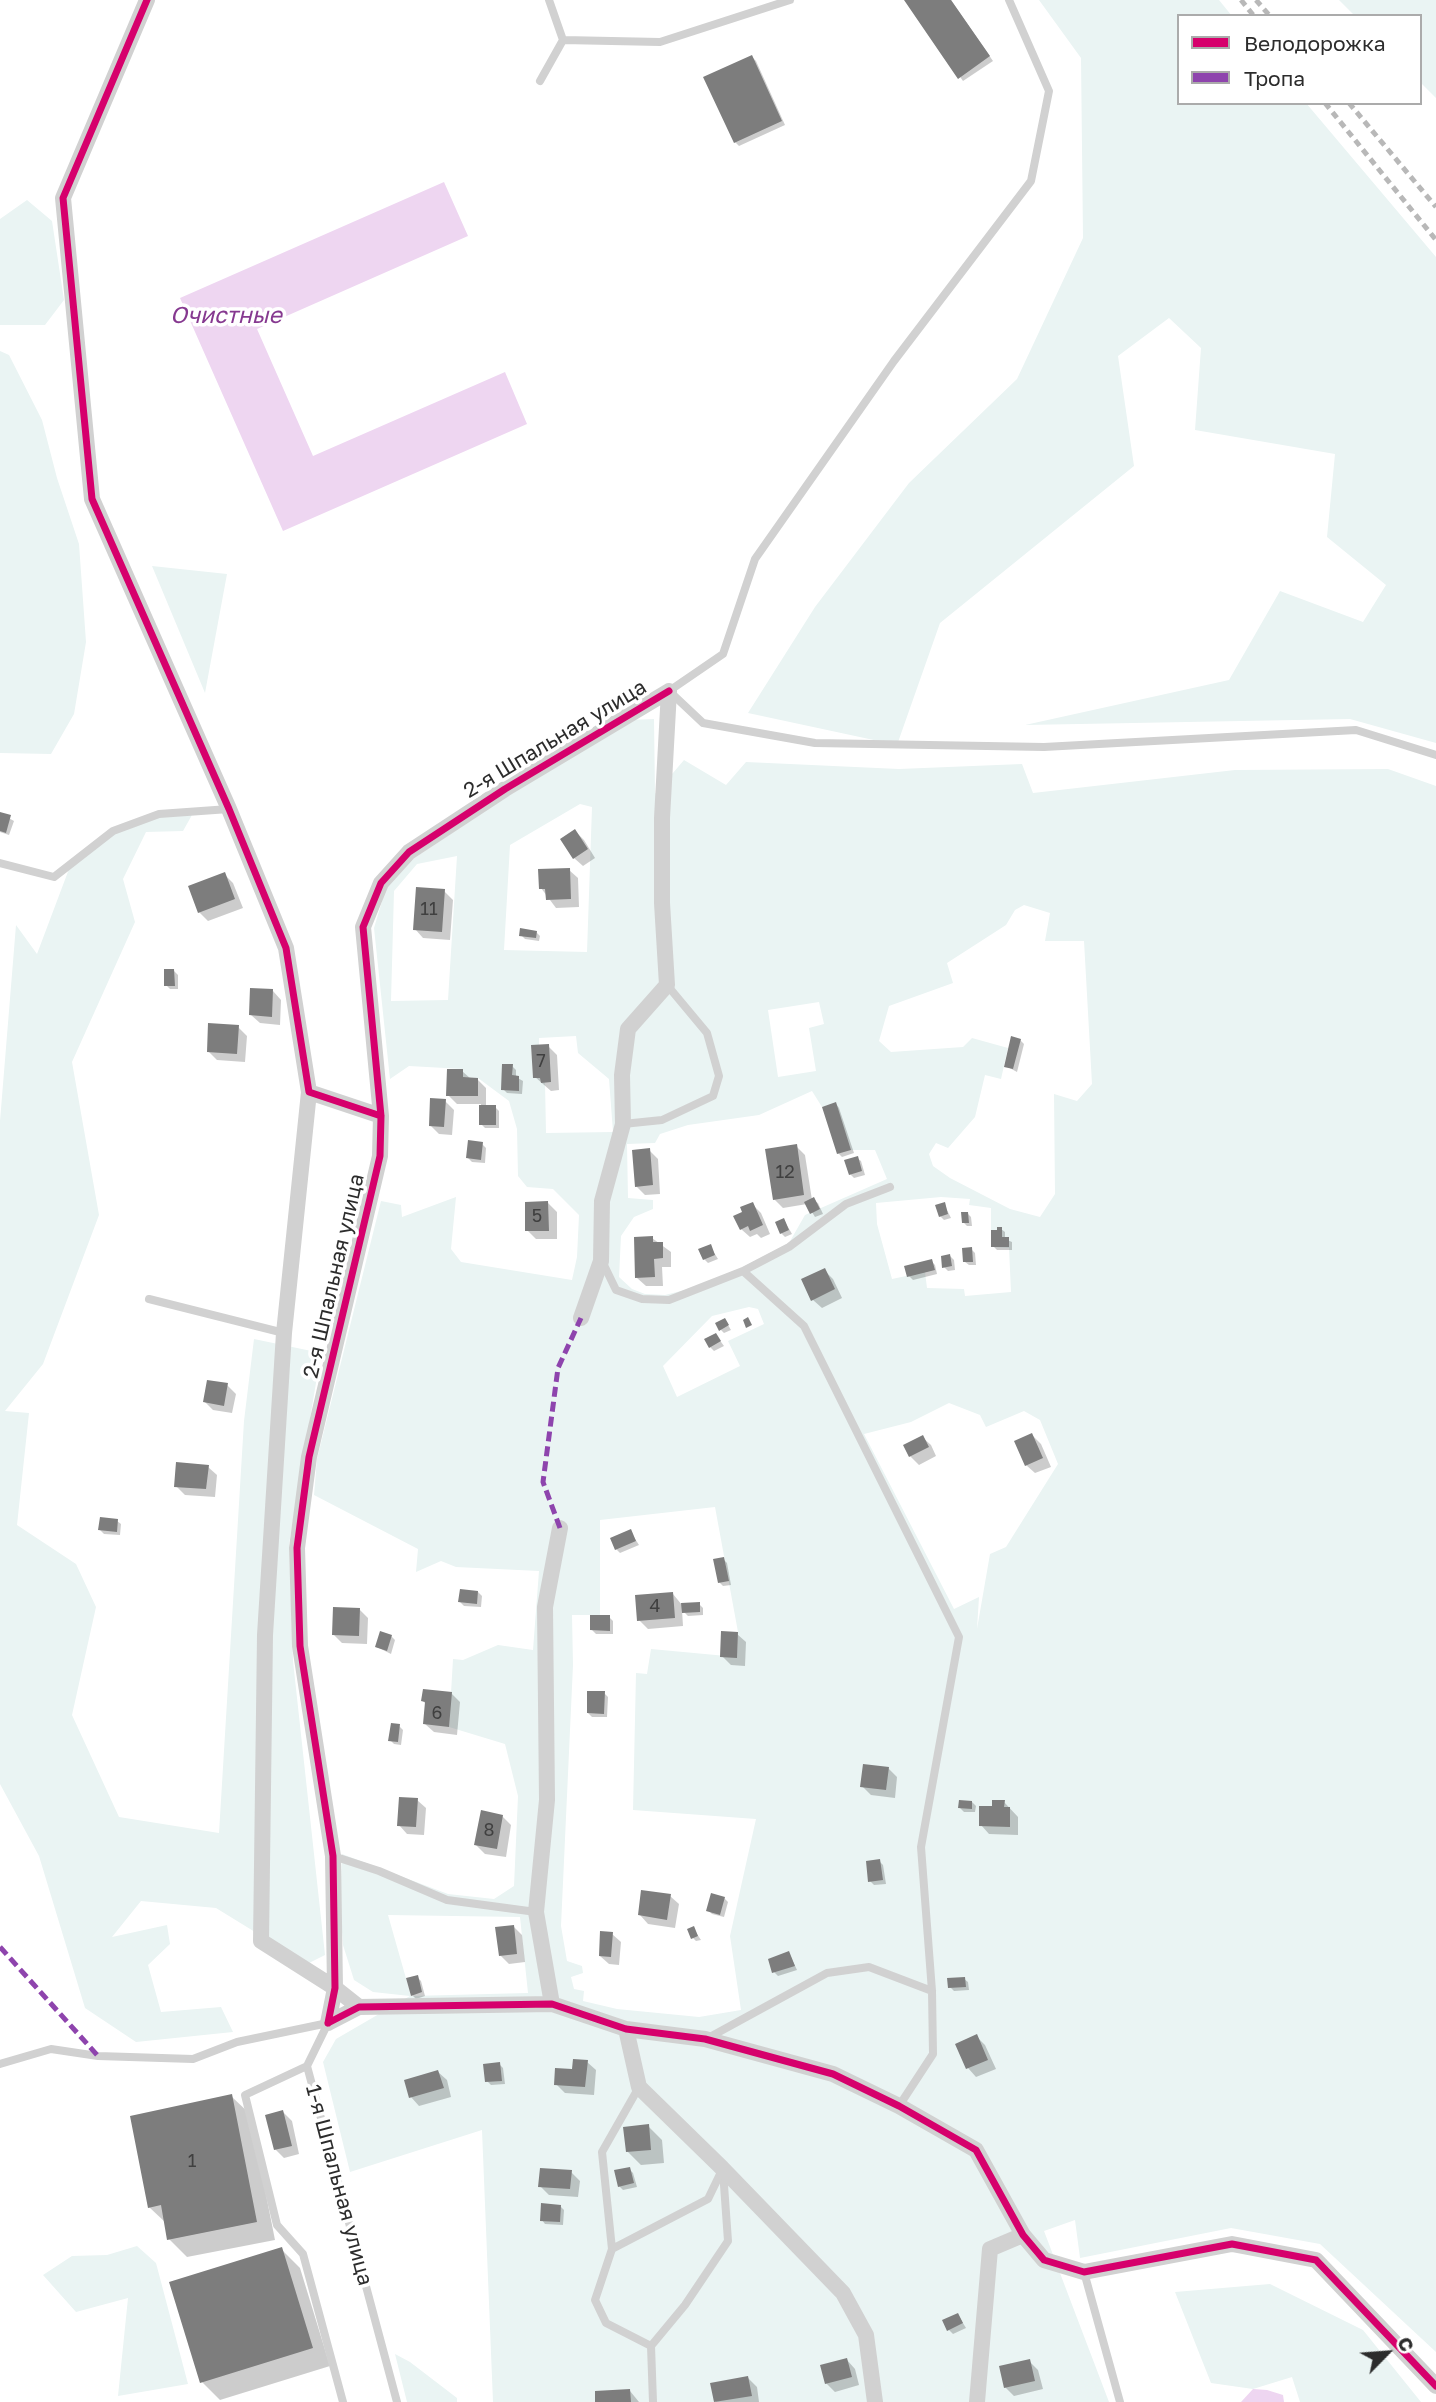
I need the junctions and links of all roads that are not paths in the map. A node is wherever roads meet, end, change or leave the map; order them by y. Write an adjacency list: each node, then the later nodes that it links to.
1 (147, 0): 11 (street)
2 (549, 0): 7 (lane)
3 (747, 0): 6 (lane)
4 (790, 0): 6 (lane)
5 (1009, 0): 9 (lane)
6 (749, 12): 7 (lane)
7 (563, 40): 8 (lane)
8 (540, 81)
9 (668, 691): 10 (lane, 2-я Шпальная улица); 13 (street); 15 (street, 2-я Шпальная улица)
10 (1436, 754)
11 (229, 809): 12 (lane); 14 (street)
12 (0, 863)
13 (667, 985): 16 (street); 16 (lane)
14 (309, 1092): 15 (street); 22 (street)
15 (382, 1116): 24 (street, 2-я Шпальная улица)
16 (623, 1124): 18 (street)
17 (890, 1187): 19 (lane)
18 (601, 1261): 19 (lane); 21 (street)
19 (743, 1271): 27 (lane)
20 (149, 1299): 22 (lane)
21 (581, 1318)
22 (284, 1333): 26 (street)
23 (560, 1528): 25 (street)
24 (333, 1856): 25 (lane); 26 (street, 2-я Шпальная улица)
25 (536, 1912): 28 (street)
26 (335, 1988): 29 (street); 30 (street, 2-я Шпальная улица)
27 (932, 1990): 32 (lane); 36 (lane)
28 (552, 2004): 29 (street); 31 (street)
29 (359, 2007): 30 (street)
30 (328, 2023): 33 (lane); 34 (lane, 1-я Шпальная улица)
31 (626, 2029): 32 (street); 35 (street)
32 (705, 2039): 36 (street)
33 (0, 2064)
34 (307, 2066): 43 (lane); 44 (lane, 1-я Шпальная улица)
35 (639, 2087): 37 (street); 39 (lane)
36 (900, 2106): 38 (street)
37 (722, 2168): 39 (lane); 41 (lane); 46 (street)
38 (1023, 2235): 40 (street); 47 (street)
39 (612, 2249): 41 (lane)
40 (1084, 2272): 42 (street); 48 (lane)
41 (651, 2346): 45 (lane)
42 (1436, 2385)
43 (344, 2402)
44 (397, 2402)
45 (653, 2402)
46 (875, 2402)
47 (977, 2402)
48 (1120, 2402)

